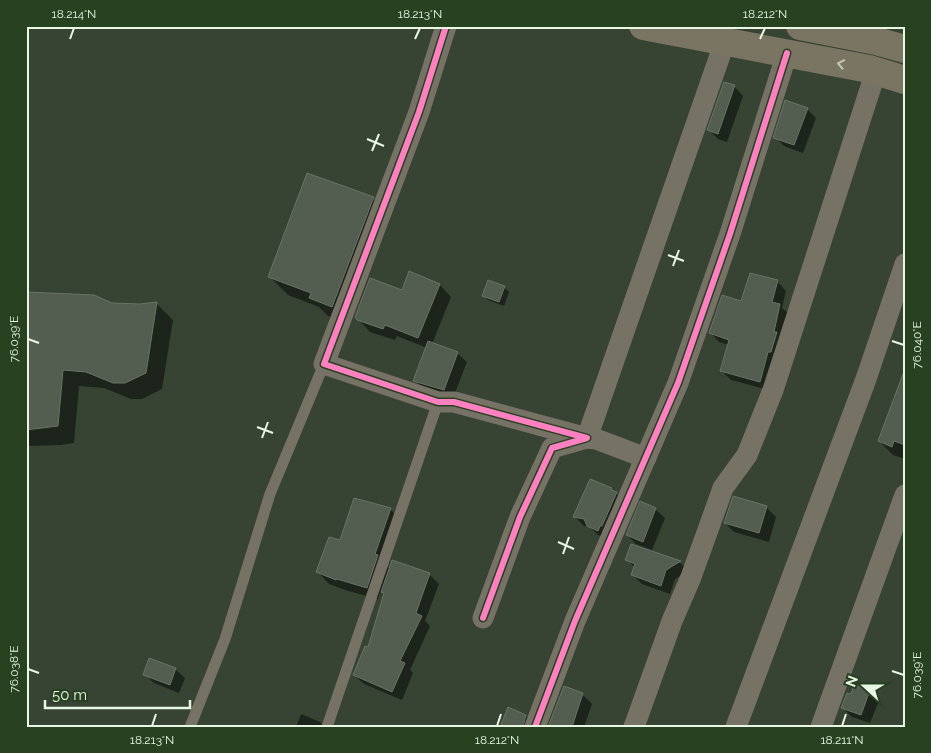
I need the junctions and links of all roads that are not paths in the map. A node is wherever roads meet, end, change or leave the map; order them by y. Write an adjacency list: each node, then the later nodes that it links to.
1 (446, 26): 10 (street)
2 (643, 26): 4 (main road)
3 (800, 26): 5 (main road)
4 (725, 41): 6 (main road); 12 (street)
5 (905, 49)
6 (787, 53): 7 (main road, one-way to 6); 13 (street)
7 (876, 71): 8 (main road); 19 (street)
8 (905, 80)
9 (905, 264): 20 (street)
10 (324, 364): 11 (street); 16 (lane)
11 (438, 402): 12 (street); 17 (lane)
12 (587, 438): 13 (street); 15 (street)
13 (646, 458): 18 (street)
14 (905, 495): 21 (street)
15 (483, 618)
16 (190, 727)
17 (327, 727)
18 (535, 727)
19 (634, 727)
20 (736, 727)
21 (821, 727)

